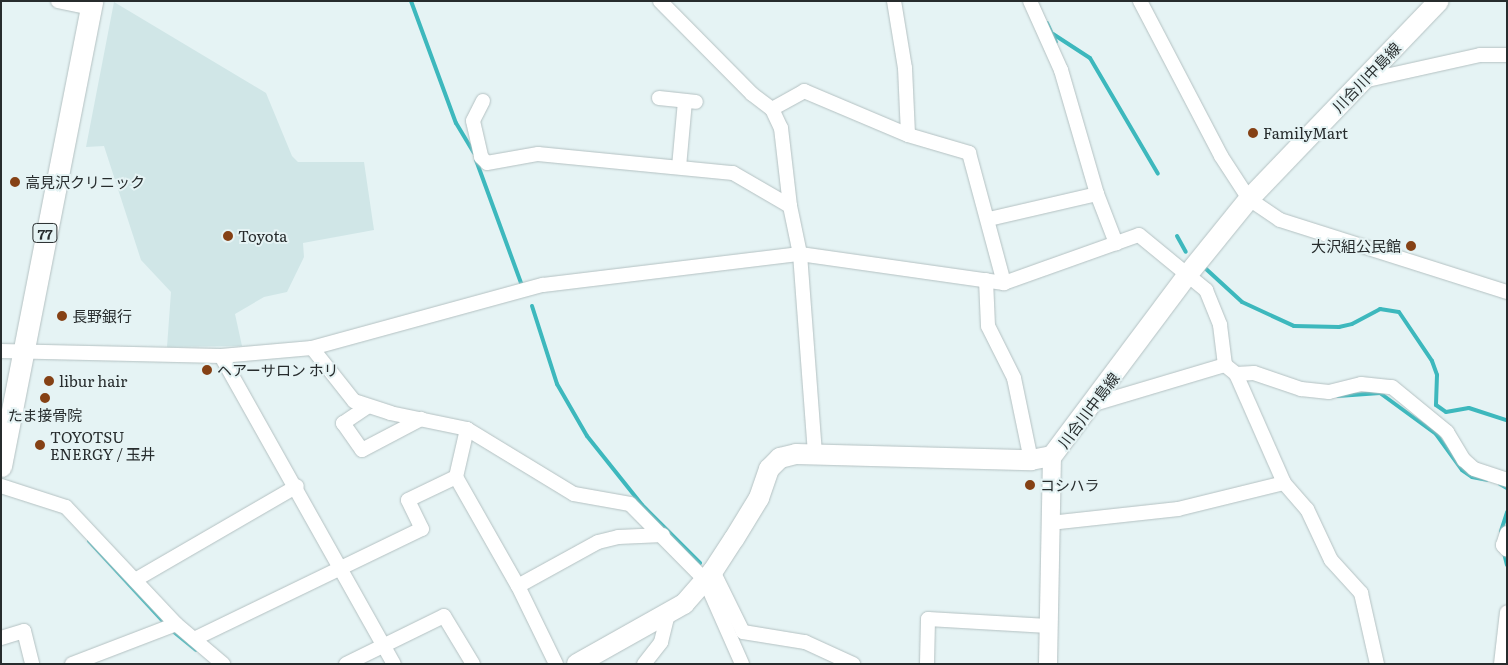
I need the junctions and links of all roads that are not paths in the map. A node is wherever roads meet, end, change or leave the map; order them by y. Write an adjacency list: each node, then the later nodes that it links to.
1 (58, 1): 7 (street)
2 (660, 1): 12 (street)
3 (894, 1): 13 (street)
4 (1030, 1): 15 (street)
5 (1140, 1): 16 (street)
6 (1439, 1): 9 (main road, 川合川中島線)
7 (91, 5): 26 (main road, 77)
8 (1507, 55): 9 (street)
9 (1363, 81): 16 (main road, 川合川中島線)
10 (658, 98): 14 (street)
11 (483, 101): 14 (street)
12 (772, 109): 13 (street); 17 (street)
13 (908, 135): 18 (street)
14 (679, 167): 17 (street)
15 (1097, 194): 18 (street); 19 (street)
16 (1249, 199): 21 (main road, 川合川中島線); 24 (street)
17 (790, 206): 20 (street)
18 (989, 219): 23 (street)
19 (1116, 243): 21 (street); 23 (street)
20 (800, 254): 22 (street); 25 (street); 33 (street)
21 (1189, 273): 28 (street); 29 (main road, 川合川中島線)
22 (986, 280): 23 (street); 35 (street)
23 (1004, 282)
24 (1507, 292)
25 (312, 348): 27 (street); 30 (street)
26 (12, 350): 27 (street); 36 (main road, 77)
27 (221, 356): 41 (street)
28 (1231, 369): 29 (street); 38 (street); 39 (street)
29 (1094, 404): 34 (main road, 川合川中島線)
30 (367, 407): 31 (street); 31 (street)
31 (422, 419): 32 (street)
32 (467, 430): 37 (street); 44 (street)
33 (815, 454): 35 (main road, 川合川中島線); 47 (main road, 川合川中島線)
34 (1052, 456): 35 (main road, 川合川中島線); 42 (street)
35 (1031, 460)
36 (1, 466)
37 (456, 477): 46 (street); 49 (street)
38 (1507, 480)
39 (1284, 483): 42 (street); 71 (street)
40 (1, 486): 48 (street)
41 (297, 486): 46 (street); 48 (street)
42 (1050, 523): 53 (street)
43 (1507, 533): 45 (street)
44 (663, 535): 47 (street); 49 (street)
45 (1507, 550)
46 (342, 568): 55 (street); 56 (street)
47 (709, 575): 51 (main road, 川合川中島線); 67 (street); 68 (street)
48 (135, 580): 52 (street)
49 (518, 586): 64 (street)
50 (1507, 612): 57 (street)
51 (668, 614): 65 (main road, 川合川中島線); 66 (street)
52 (176, 624): 55 (street); 59 (street)
53 (1048, 626): 69 (street); 70 (street)
54 (1, 638): 58 (street)
55 (194, 639): 60 (street)
56 (384, 645): 61 (street); 62 (street); 63 (street)
57 (1505, 646): 72 (street)
58 (32, 664)
59 (72, 664)
60 (223, 664)
61 (346, 664)
62 (394, 664)
63 (473, 664)
64 (556, 664)
65 (577, 664)
66 (644, 664)
67 (742, 664)
68 (854, 664)
69 (927, 664)
70 (1048, 664)
71 (1377, 664)
72 (1501, 664)

